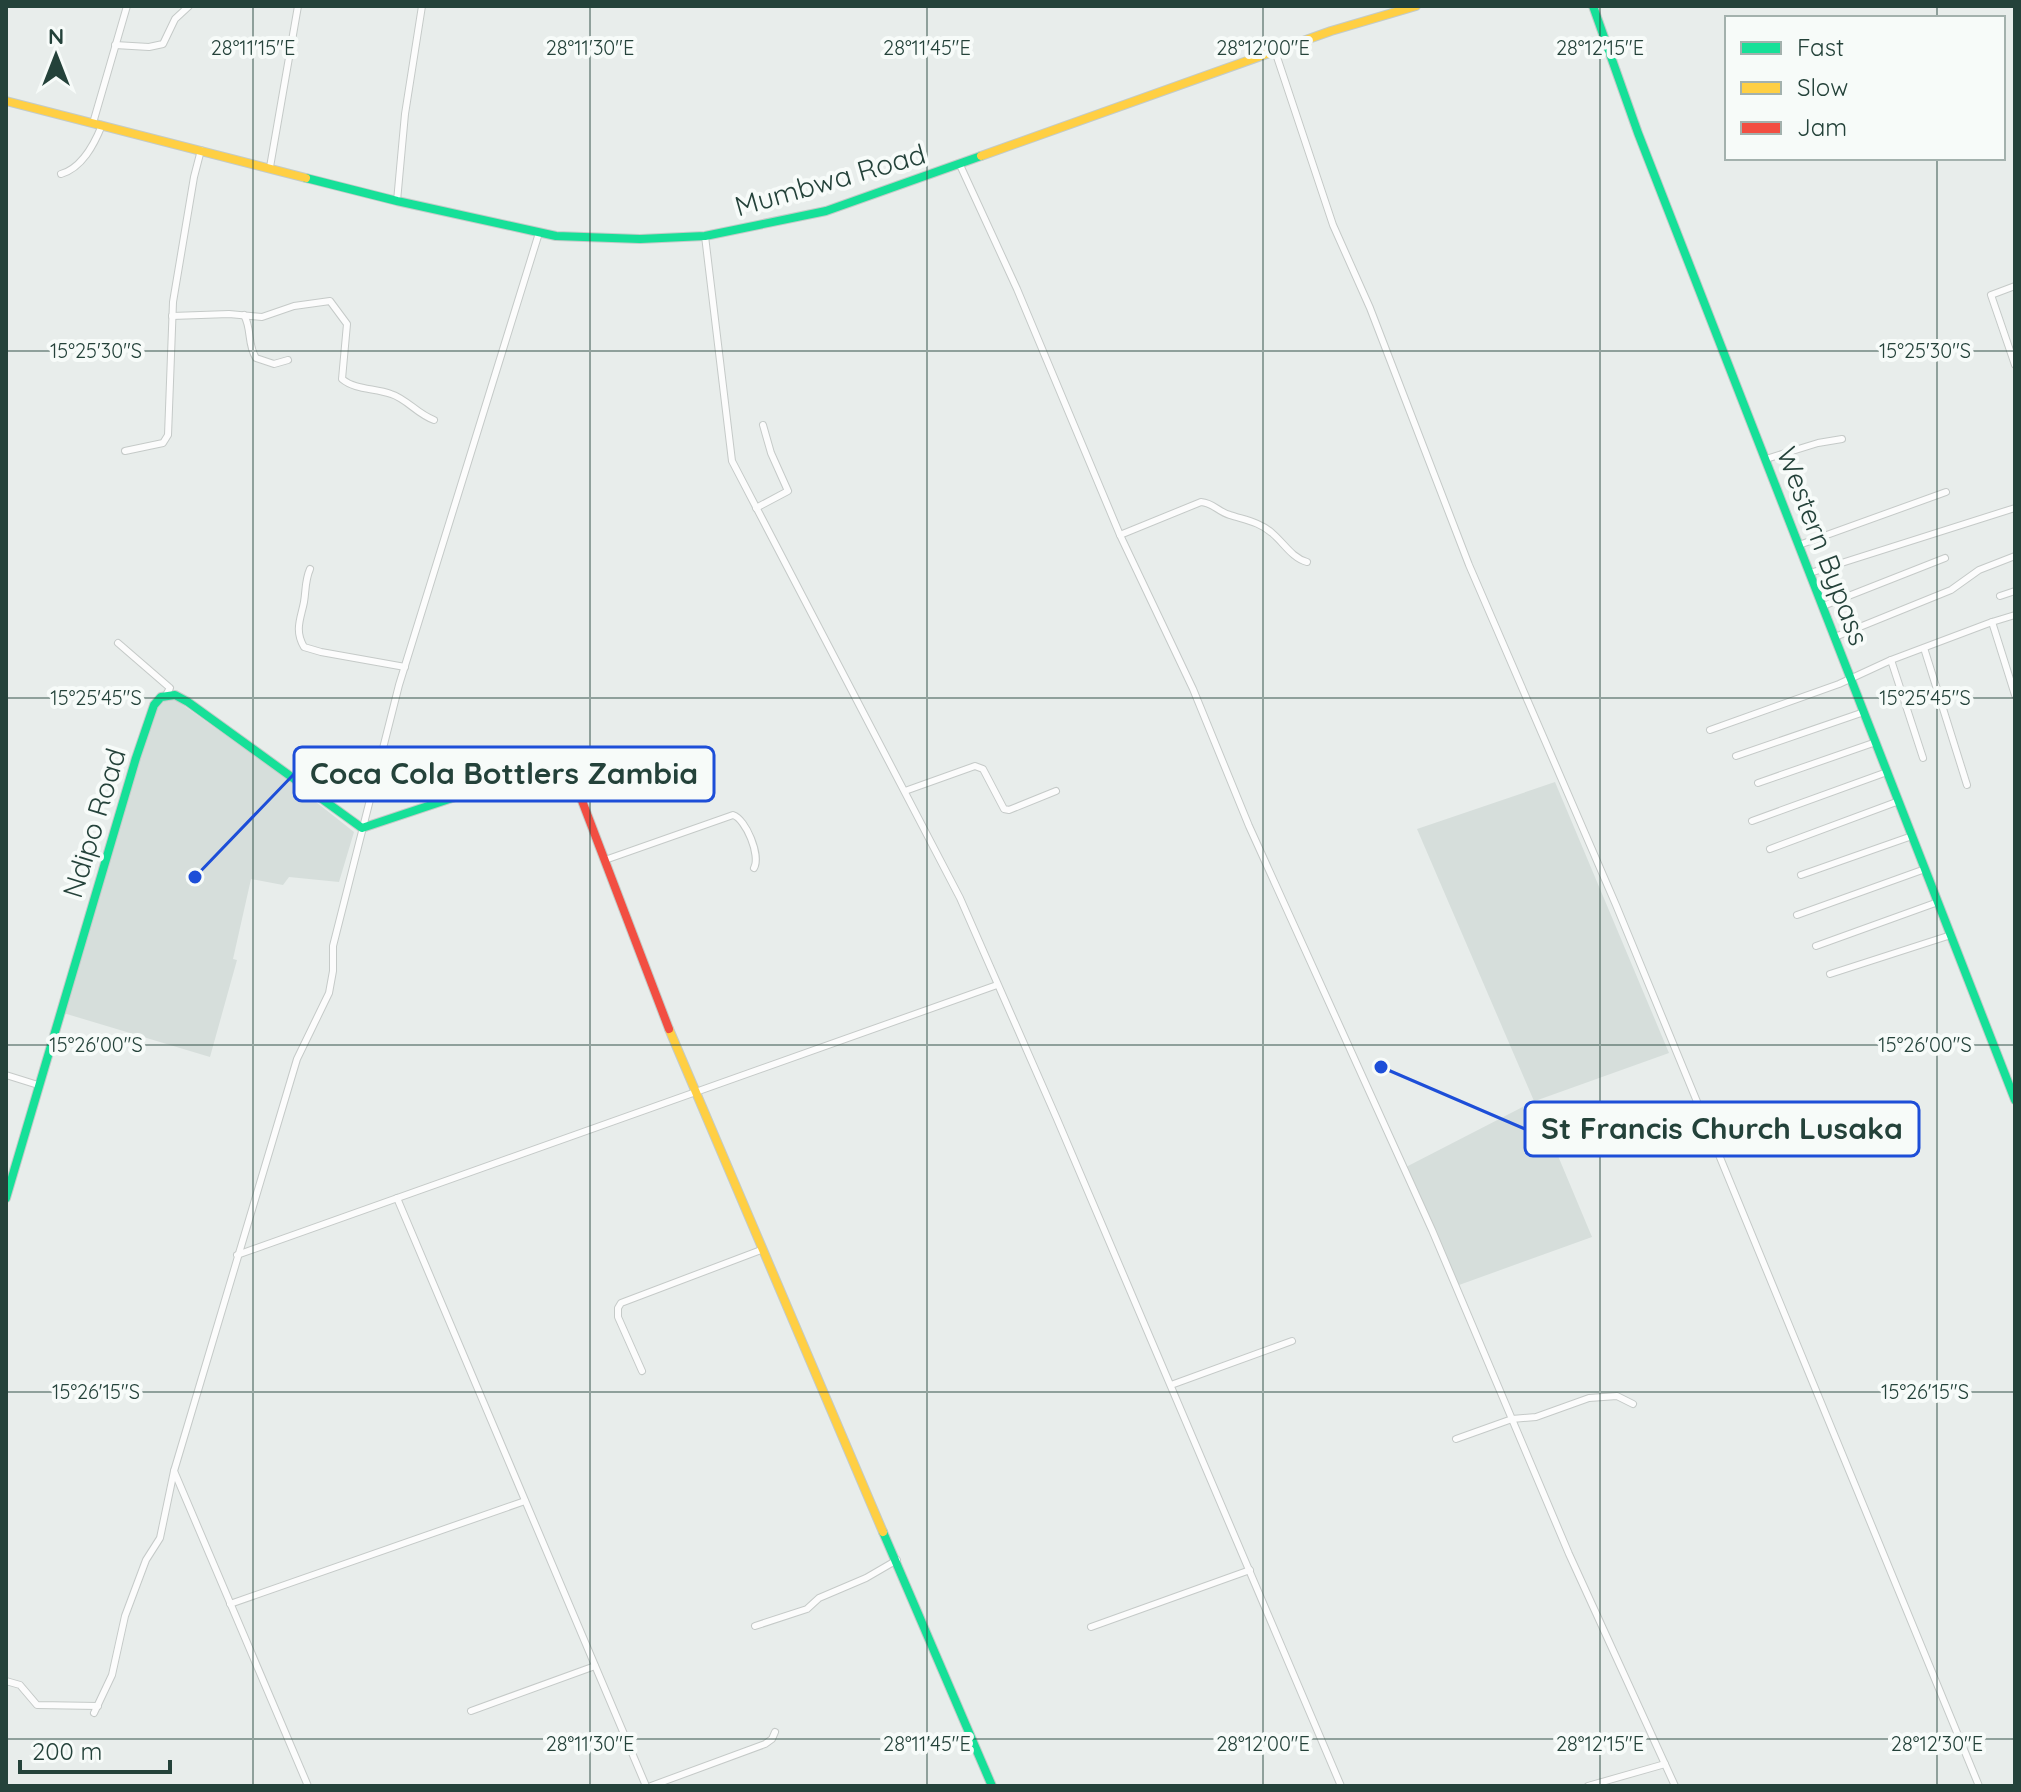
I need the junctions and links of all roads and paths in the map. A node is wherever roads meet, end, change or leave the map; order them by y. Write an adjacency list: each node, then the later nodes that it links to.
1 (127, 6): 7 (street)
2 (189, 6): 7 (street)
3 (298, 6): 13 (street)
4 (422, 6): 15 (street)
5 (1416, 6): 8 (main road, Mumbwa Road)
6 (1593, 6): 27 (main road, Western Bypass)
7 (115, 45): 10 (street)
8 (1275, 51): 12 (main road, Mumbwa Road); 110 (street)
9 (6, 101): 10 (main road, Mumbwa Road)
10 (97, 124): 11 (main road, Mumbwa Road); 14 (street)
11 (201, 150): 13 (main road, Mumbwa Road); 20 (street)
12 (960, 165): 17 (main road, Mumbwa Road); 31 (street)
13 (270, 167): 15 (main road, Mumbwa Road)
14 (61, 174)
15 (397, 201): 16 (main road, Mumbwa Road)
16 (539, 233): 17 (main road, Mumbwa Road); 47 (street)
17 (705, 236): 29 (street)
18 (2015, 286): 22 (street)
19 (244, 315): 20 (street); 21 (street); 23 (street)
20 (172, 316): 26 (street)
21 (288, 360)
22 (2015, 365)
23 (434, 420)
24 (763, 425): 29 (street)
25 (1842, 439): 27 (street)
26 (125, 451)
27 (1766, 459): 32 (main road, Western Bypass)
28 (1946, 492): 32 (street)
29 (756, 508): 59 (street)
30 (2015, 508): 37 (street)
31 (1120, 535): 35 (street); 88 (street)
32 (1799, 545): 37 (main road, Western Bypass)
33 (2015, 556): 43 (street)
34 (1945, 558): 40 (street)
35 (1307, 562)
36 (310, 569): 47 (street)
37 (1810, 573): 40 (main road, Western Bypass)
38 (2015, 591): 39 (street)
39 (2000, 596)
40 (1823, 606): 43 (main road, Western Bypass)
41 (2015, 615): 42 (street)
42 (1992, 622): 45 (street); 50 (street)
43 (1835, 637): 48 (main road, Western Bypass)
44 (118, 643): 49 (street)
45 (1924, 648): 46 (street); 58 (street)
46 (1891, 660): 48 (street); 55 (street)
47 (405, 667): 63 (street)
48 (1852, 679): 51 (main road, Western Bypass); 52 (street)
49 (166, 695): 63 (main road); 77 (main road, Ndipo Road)
50 (2015, 695)
51 (1864, 712): 53 (main road, Western Bypass); 54 (street)
52 (1710, 730)
53 (1876, 742): 56 (main road, Western Bypass); 57 (street)
54 (1736, 756)
55 (1923, 758)
56 (1887, 772): 61 (main road, Western Bypass); 62 (street)
57 (1758, 783)
58 (1967, 785)
59 (905, 791): 60 (street); 75 (street)
60 (1056, 791)
61 (1899, 801): 64 (main road, Western Bypass); 65 (street)
62 (1752, 821)
63 (362, 828): 66 (main road); 83 (street)
64 (1912, 836): 68 (main road, Western Bypass); 69 (street)
65 (1770, 849)
66 (605, 860): 67 (street); 78 (main road)
67 (754, 868)
68 (1925, 869): 70 (main road, Western Bypass); 71 (street)
69 (1801, 875)
70 (1938, 902): 72 (main road, Western Bypass); 73 (street)
71 (1797, 915)
72 (1951, 935): 74 (street); 79 (main road, Western Bypass)
73 (1816, 946)
74 (1830, 974)
75 (997, 985): 78 (street); 86 (street)
76 (6, 1075): 77 (street)
77 (38, 1085): 80 (main road, Ndipo Road)
78 (697, 1094): 81 (street); 82 (main road)
79 (2015, 1100)
80 (6, 1198)
81 (397, 1198): 83 (street); 91 (street)
82 (761, 1250): 85 (street); 92 (main road)
83 (237, 1255): 90 (street)
84 (1292, 1341): 86 (street)
85 (642, 1371)
86 (1171, 1385): 93 (street)
87 (1633, 1404): 88 (street)
88 (1512, 1419): 89 (street); 103 (street)
89 (1456, 1439)
90 (174, 1471): 94 (street); 99 (street)
91 (525, 1501): 94 (street); 97 (street)
92 (897, 1560): 95 (street); 106 (main road)
93 (1250, 1570): 96 (street); 107 (street)
94 (230, 1604): 104 (street)
95 (755, 1626)
96 (1091, 1627)
97 (595, 1666): 100 (street); 105 (street)
98 (6, 1681): 99 (street)
99 (98, 1706): 101 (street)
100 (471, 1711)
101 (94, 1713)
102 (775, 1732): 105 (street)
103 (1665, 1764): 108 (street); 109 (street)
104 (308, 1786)
105 (649, 1786)
106 (992, 1786)
107 (1341, 1786)
108 (1588, 1786)
109 (1675, 1786)
110 (1979, 1786)

